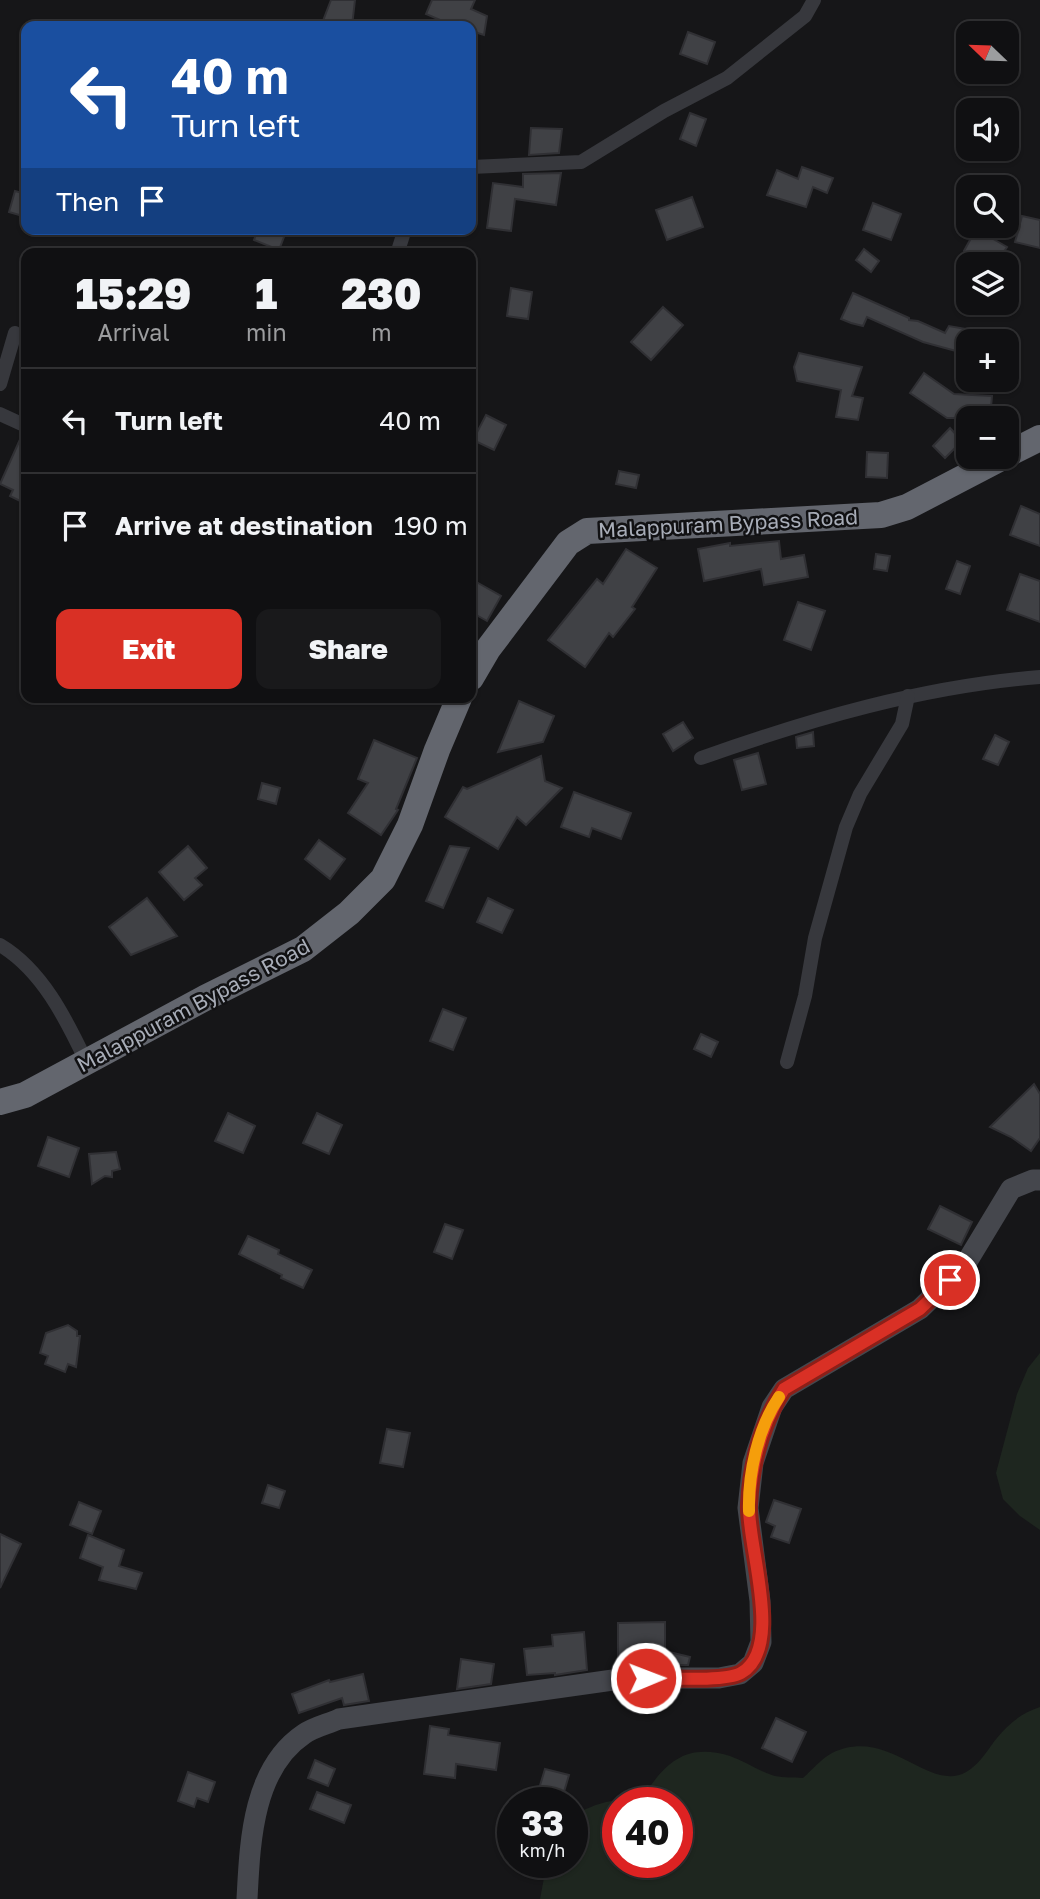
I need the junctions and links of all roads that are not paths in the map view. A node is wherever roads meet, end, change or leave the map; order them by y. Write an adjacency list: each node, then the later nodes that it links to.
1 (814, 0): 2 (street)
2 (476, 167)
3 (15, 333): 4 (street)
4 (0, 384)
5 (0, 414): 6 (street)
6 (21, 424)
7 (1040, 438): 8 (highway, Malappuram Bypass Road)
8 (1019, 449)
9 (980, 469): 10 (highway, Malappuram Bypass Road)
10 (476, 669)
11 (1040, 677): 12 (street)
12 (908, 696): 14 (street); 17 (street)
13 (457, 703): 16 (highway, Malappuram Bypass Road)
14 (701, 758)
15 (0, 945): 16 (street)
16 (86, 1062): 18 (highway, Malappuram Bypass Road)
17 (787, 1062)
18 (0, 1102)
19 (1040, 1180): 20 (street)
20 (247, 1899)

